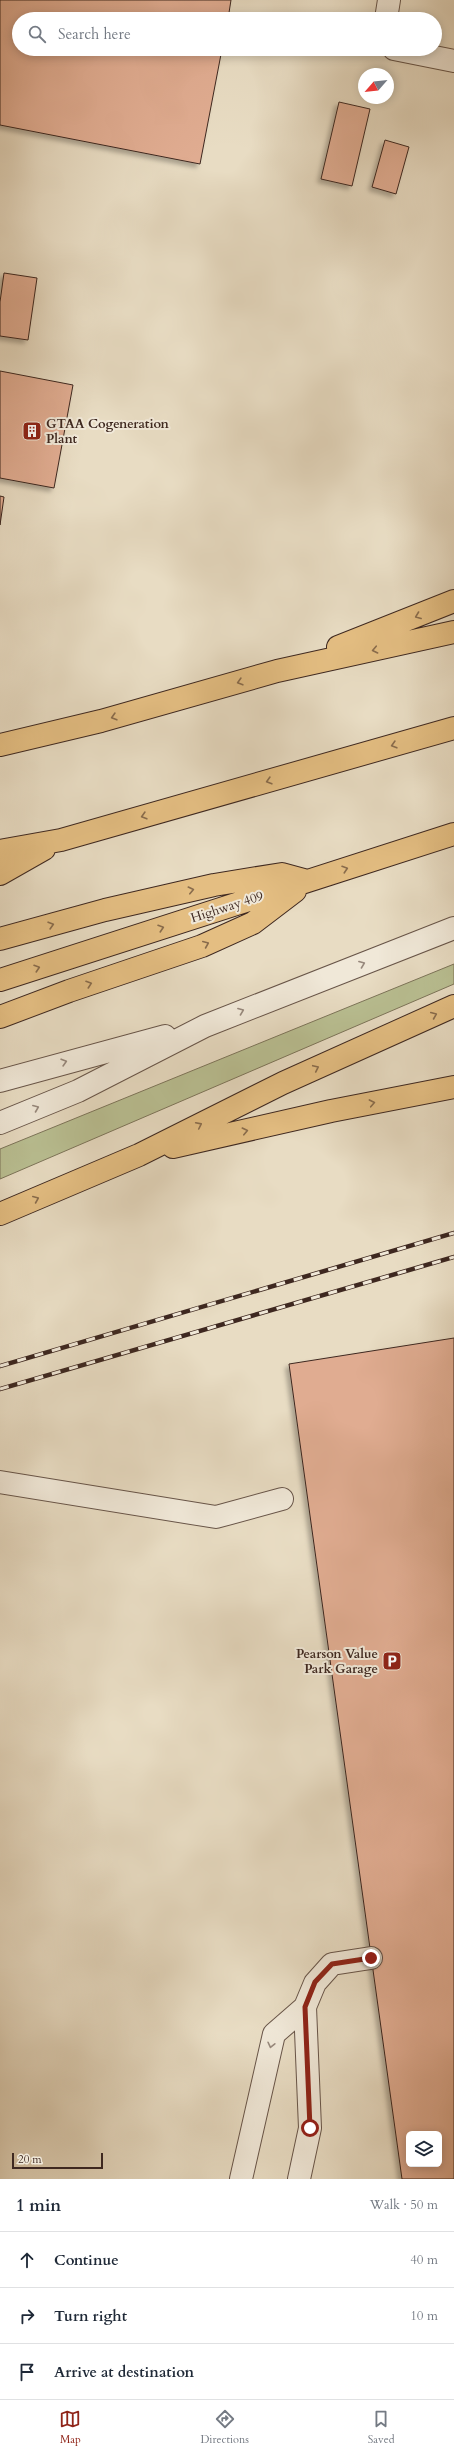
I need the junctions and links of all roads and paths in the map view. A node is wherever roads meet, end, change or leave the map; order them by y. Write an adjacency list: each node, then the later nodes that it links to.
1 (389, 0): 2 (street)
2 (387, 12)
3 (429, 56): 4 (street)
4 (454, 61)
5 (454, 601): 7 (highway, one-way to 7)
6 (454, 632): 7 (highway, one-way to 7)
7 (277, 671): 9 (highway, one-way to 9)
8 (454, 728): 11 (highway, one-way to 11)
9 (0, 745)
10 (454, 834): 14 (highway, Highway 409, one-way to 10)
11 (61, 840): 12 (highway); 13 (highway)
12 (0, 851)
13 (0, 874)
14 (308, 881): 16 (highway, one-way to 14); 17 (highway, Highway 409, one-way to 14); 19 (highway, one-way to 14)
15 (454, 928): 20 (street, one-way to 15)
16 (0, 939)
17 (0, 980)
18 (454, 1006): 24 (highway, one-way to 18)
19 (0, 1017)
20 (205, 1026): 21 (street, one-way to 20); 23 (street, one-way to 20)
21 (0, 1081)
22 (454, 1087): 24 (highway, one-way to 22)
23 (0, 1123)
24 (139, 1155): 25 (highway, one-way to 24)
25 (0, 1214)
26 (0, 1482): 27 (street)
27 (282, 1499)
28 (371, 1958): 29 (street)
29 (305, 2007): 30 (street, one-way to 30); 31 (street)
30 (241, 2179)
31 (300, 2179)

